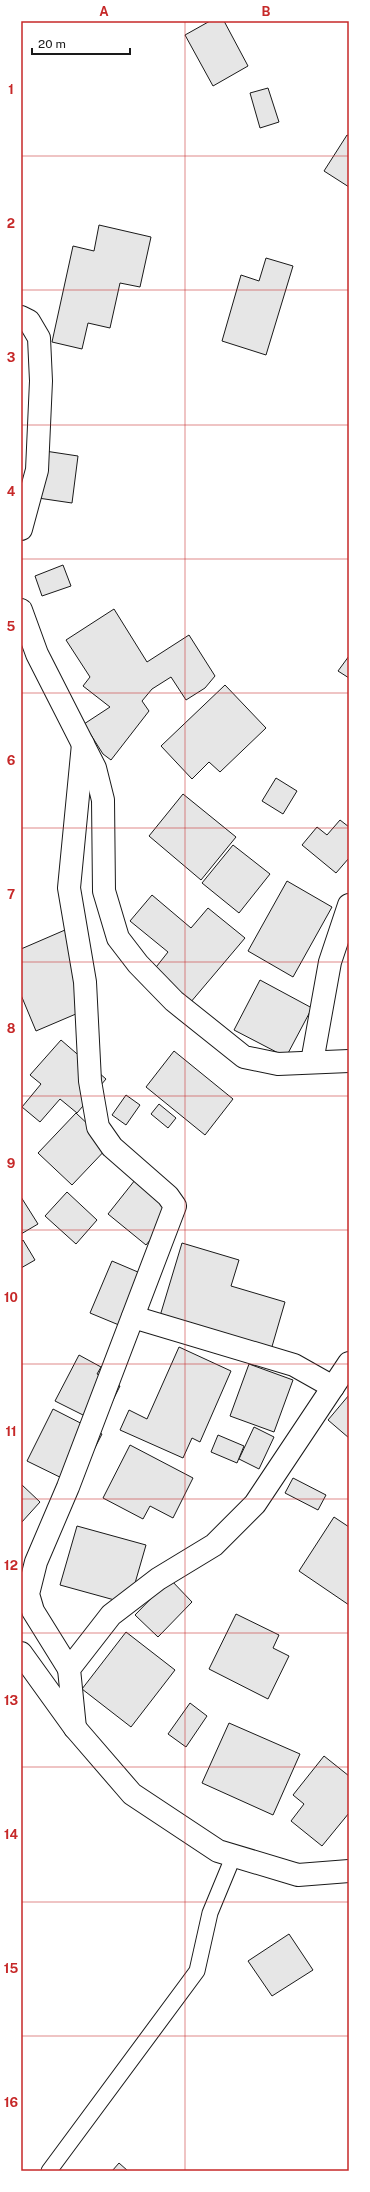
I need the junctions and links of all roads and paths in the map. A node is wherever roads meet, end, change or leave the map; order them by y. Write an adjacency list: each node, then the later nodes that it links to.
1 (21, 317): 2 (street)
2 (21, 529)
3 (21, 610): 4 (street)
4 (83, 744): 7 (street); 8 (street)
5 (349, 905): 7 (street)
6 (349, 1061): 7 (street)
7 (312, 1062)
8 (134, 1317): 10 (street); 12 (street)
9 (349, 1363): 10 (street)
10 (333, 1387): 12 (street)
11 (21, 1652): 13 (street)
12 (69, 1669): 13 (street)
13 (75, 1728): 14 (street)
14 (234, 1856): 15 (street); 16 (lane)
15 (349, 1871)
16 (49, 2171)

